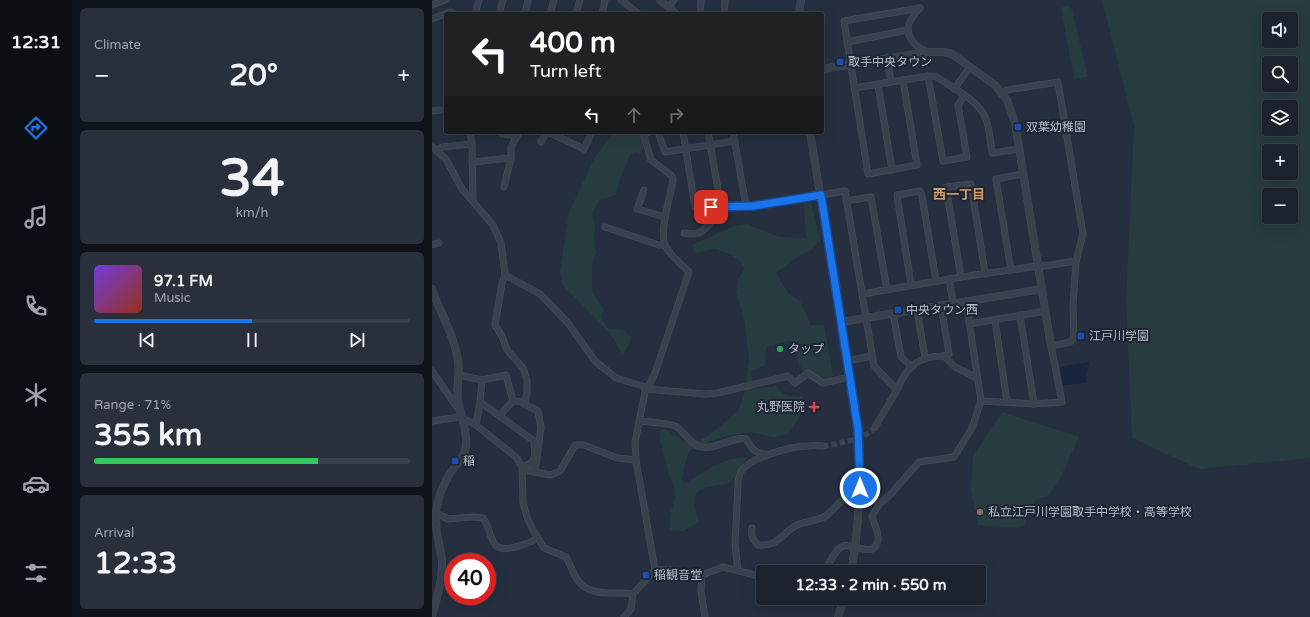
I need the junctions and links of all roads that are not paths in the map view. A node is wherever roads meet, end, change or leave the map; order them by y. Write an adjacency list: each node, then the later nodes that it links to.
1 (443, 0): 14 (street)
2 (479, 0): 16 (street)
3 (503, 0): 17 (street)
4 (528, 0): 18 (street)
5 (554, 0): 19 (street)
6 (580, 0): 20 (street)
7 (605, 0): 21 (street)
8 (621, 0): 22 (street)
9 (660, 0): 15 (street)
10 (674, 0): 15 (street)
11 (701, 0): 24 (street)
12 (725, 0): 25 (street)
13 (801, 0): 26 (street)
14 (432, 5)
15 (669, 7): 23 (street)
16 (476, 12)
17 (500, 12)
18 (525, 12)
19 (551, 12)
20 (577, 12)
21 (602, 12)
22 (635, 12)
23 (674, 12)
24 (700, 12)
25 (724, 12)
26 (799, 12)
27 (444, 15): 28 (street)
28 (432, 20)
29 (908, 30): 30 (street); 30 (street); 31 (street)
30 (847, 42): 33 (street)
31 (928, 52): 32 (street); 34 (street)
32 (887, 58): 33 (street); 38 (street)
33 (850, 64): 35 (street); 40 (street)
34 (970, 67): 41 (street); 42 (street)
35 (824, 69)
36 (928, 76): 37 (street); 41 (street); 43 (street)
37 (903, 80): 38 (street); 67 (street)
38 (891, 82): 39 (street)
39 (878, 85): 40 (street); 67 (street)
40 (854, 88): 67 (street)
41 (954, 89): 43 (street)
42 (1002, 93): 64 (street); 83 (street)
43 (964, 96): 64 (street)
44 (441, 110): 45 (street)
45 (432, 111)
46 (470, 134): 60 (street)
47 (502, 134): 48 (street)
48 (518, 134): 65 (street)
49 (546, 134): 59 (street)
50 (551, 134): 51 (street)
51 (591, 134)
52 (646, 134): 77 (street)
53 (659, 134): 63 (street)
54 (683, 134): 63 (street)
55 (708, 134): 61 (street)
56 (733, 134): 58 (street)
57 (810, 134): 71 (street)
58 (735, 141): 61 (street); 74 (street)
59 (541, 142)
60 (472, 144): 62 (street); 66 (street)
61 (710, 145): 63 (street); 76 (street)
62 (434, 149): 72 (street)
63 (686, 149): 75 (street)
64 (1019, 149): 68 (street)
65 (511, 158): 66 (street); 69 (street)
66 (472, 162): 72 (street)
67 (892, 170)
68 (1023, 174): 84 (street); 85 (street)
69 (504, 187)
70 (644, 190): 77 (street)
71 (821, 195): 73 (street); 74 (street); 105 (street)
72 (473, 201): 87 (street)
73 (846, 201): 94 (street); 95 (street)
74 (746, 206): 76 (street)
75 (711, 207): 76 (street); 79 (street)
76 (721, 207)
77 (665, 217): 82 (street)
78 (605, 228): 82 (street)
79 (684, 233)
80 (439, 243): 81 (street)
81 (432, 245)
82 (665, 245): 118 (street)
83 (1076, 261): 84 (street); 107 (street)
84 (1038, 266): 85 (street); 93 (street)
85 (1011, 270): 86 (street)
86 (985, 273): 88 (street); 88 (street)
87 (505, 275): 118 (street); 123 (street)
88 (961, 277): 89 (street)
89 (949, 279): 90 (street); 97 (street)
90 (936, 281): 91 (street); 91 (street)
91 (911, 285): 94 (street)
92 (432, 289): 114 (street)
93 (1042, 289): 96 (street); 100 (street)
94 (887, 290): 95 (street)
95 (862, 294): 103 (street)
96 (966, 301): 97 (street); 106 (street)
97 (953, 303): 98 (street)
98 (941, 305): 99 (street); 109 (street)
99 (917, 309): 101 (street); 110 (street)
100 (1046, 311): 102 (street); 107 (street)
101 (893, 313): 103 (street); 112 (street)
102 (1020, 315): 104 (street); 125 (street)
103 (866, 318): 105 (street); 108 (street)
104 (995, 320): 106 (street); 124 (street)
105 (841, 322): 111 (street)
106 (969, 324): 116 (street)
107 (1051, 346): 125 (street)
108 (872, 356): 111 (street); 119 (street)
109 (944, 356): 110 (street); 116 (street)
110 (925, 358): 112 (street)
111 (847, 361): 115 (street)
112 (912, 367): 119 (street)
113 (432, 371): 126 (street)
114 (459, 375): 117 (street); 126 (street)
115 (850, 377): 118 (street); 137 (street)
116 (977, 378): 121 (street)
117 (482, 380): 120 (street); 122 (street)
118 (645, 388): 129 (street)
119 (897, 390): 131 (street)
120 (513, 401): 123 (street); 127 (street)
121 (981, 401): 124 (street); 141 (street)
122 (480, 402): 127 (street); 130 (street)
123 (524, 402): 136 (street)
124 (1007, 402): 125 (street)
125 (1034, 404)
126 (460, 414): 128 (street); 130 (street); 138 (street)
127 (499, 416): 135 (street)
128 (432, 421)
129 (640, 421): 133 (street); 134 (street)
130 (476, 425): 135 (street)
131 (875, 427)
132 (823, 446): 133 (street)
133 (769, 454): 145 (street)
134 (636, 460): 136 (street); 144 (street)
135 (522, 468): 136 (street); 140 (street)
136 (535, 472)
137 (860, 488): 139 (street); 141 (street)
138 (436, 512): 140 (street); 150 (street)
139 (752, 528)
140 (537, 539): 148 (street)
141 (855, 546): 142 (street); 143 (street)
142 (829, 565)
143 (852, 565)
144 (655, 570): 146 (street); 148 (street)
145 (738, 570): 146 (street); 147 (street)
146 (702, 575): 152 (street)
147 (756, 575)
148 (633, 594): 151 (street)
149 (842, 605): 153 (street)
150 (432, 616)
151 (624, 617)
152 (705, 617)
153 (838, 617)

